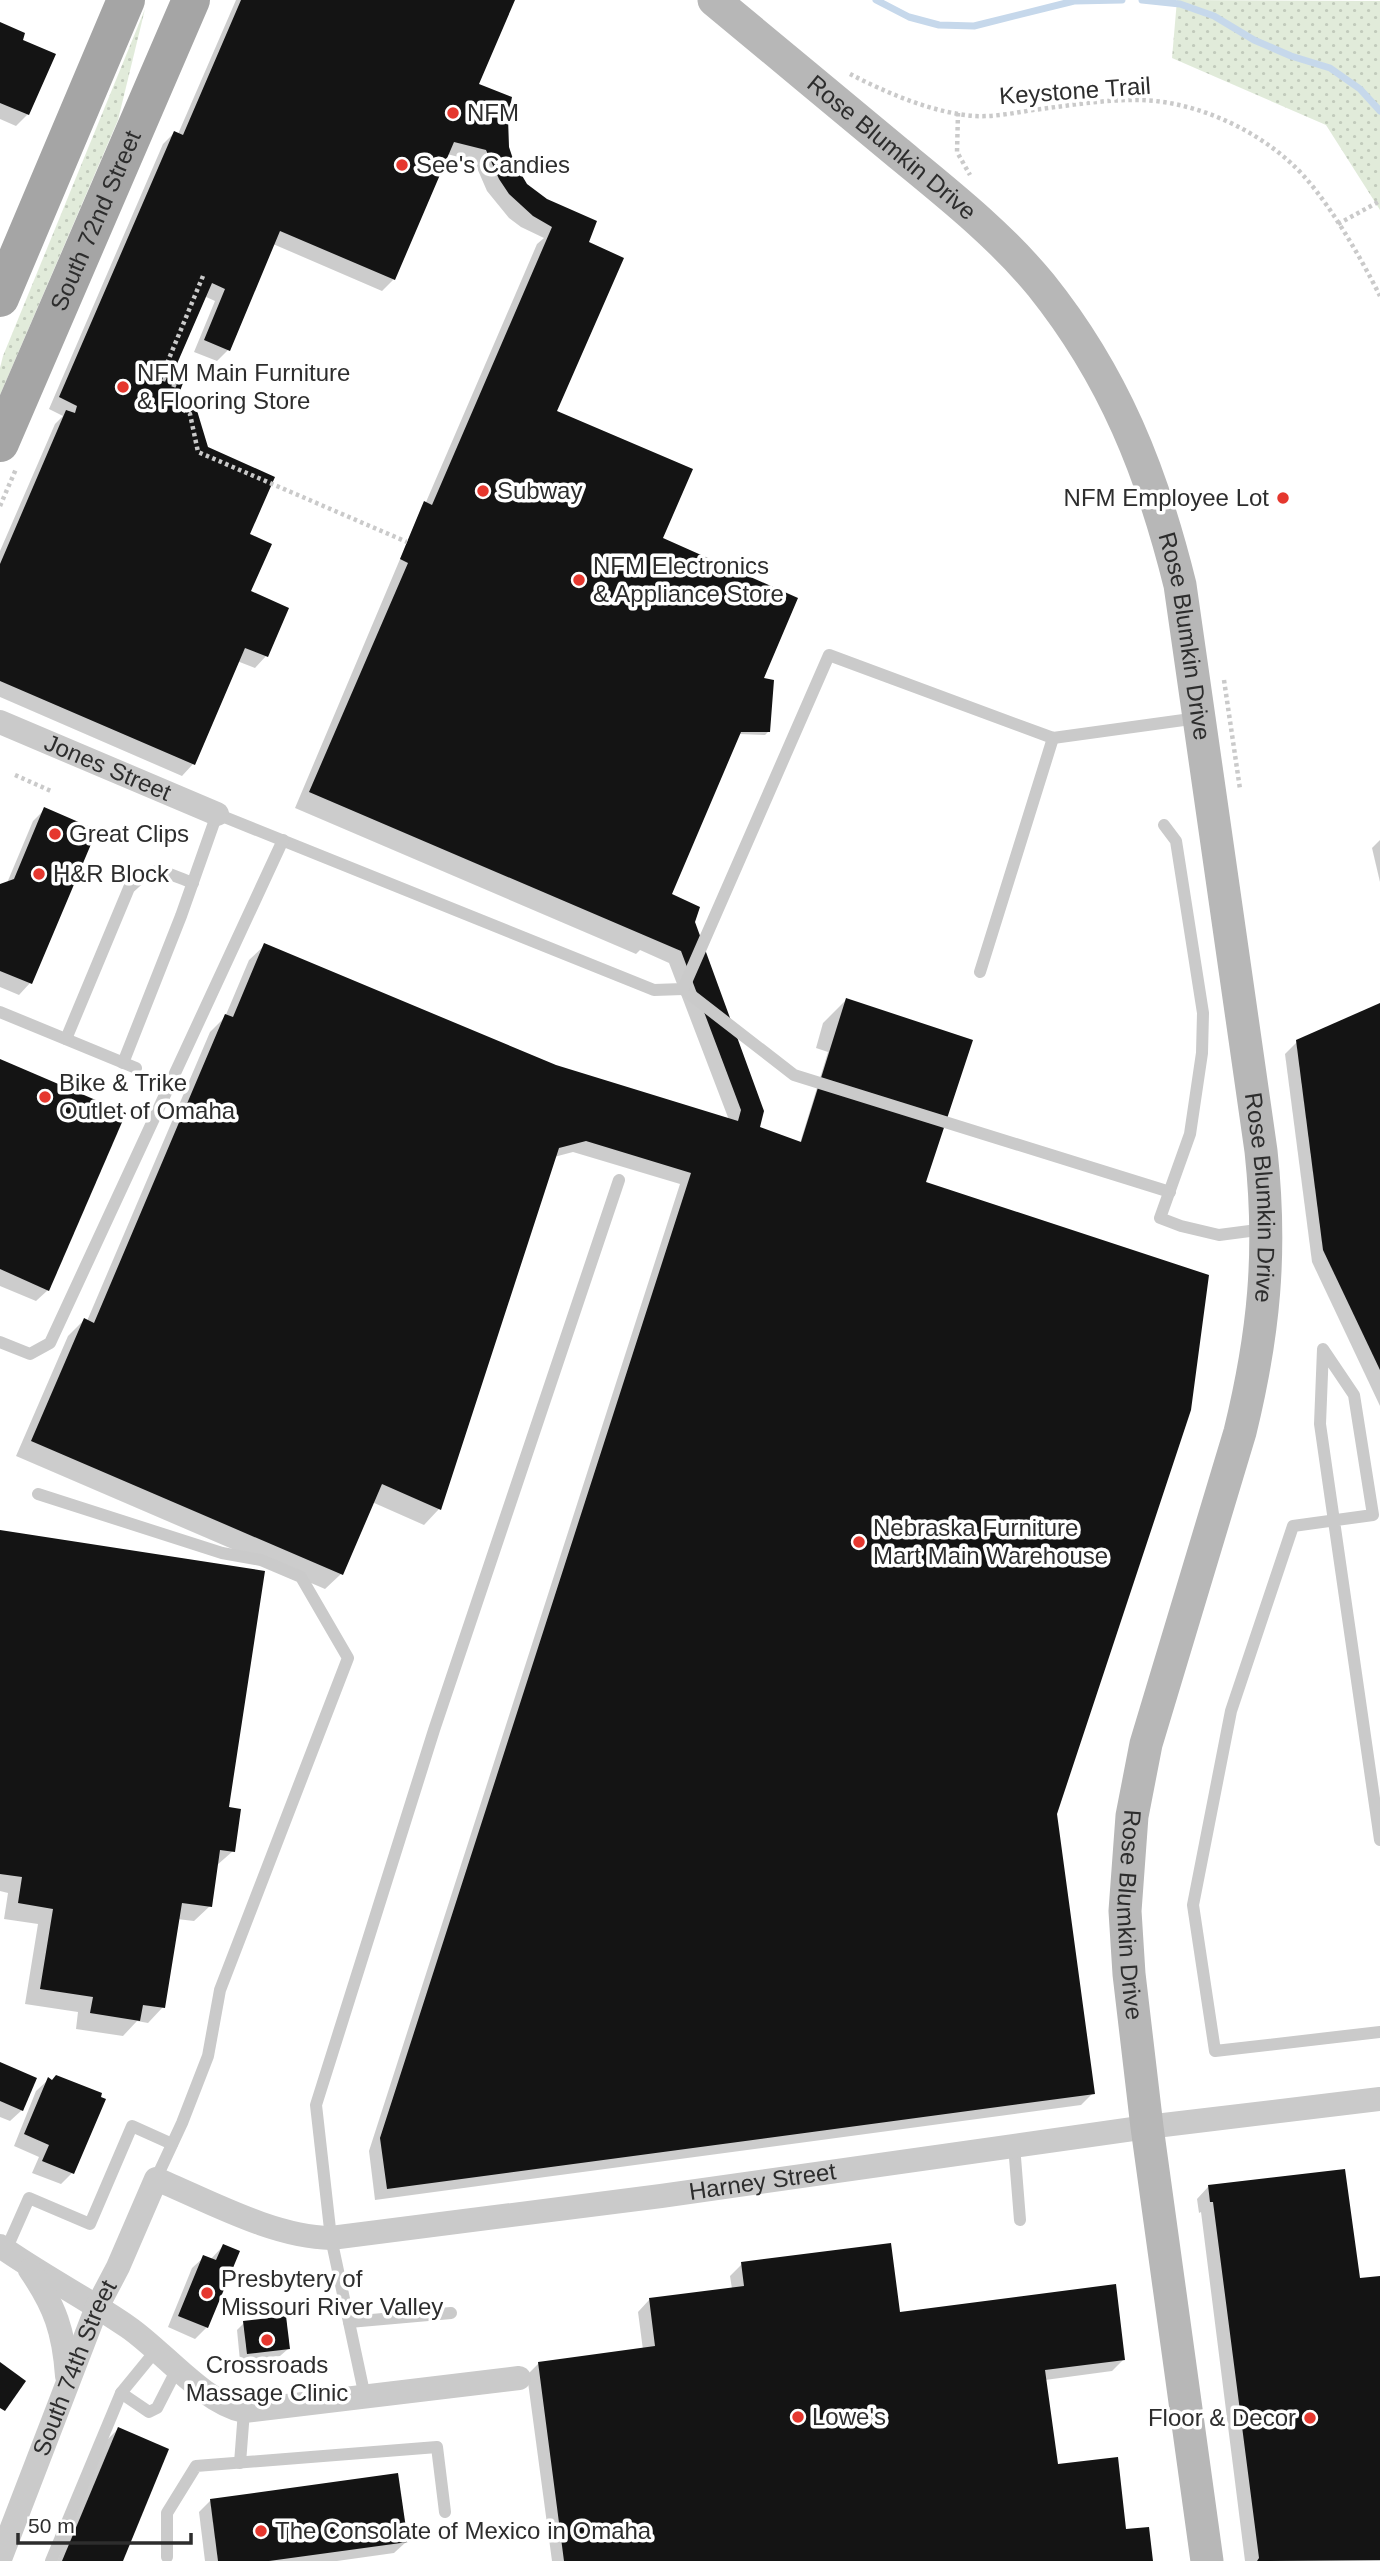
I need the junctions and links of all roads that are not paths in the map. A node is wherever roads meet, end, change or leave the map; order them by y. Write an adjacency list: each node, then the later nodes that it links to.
1 (126, 0): 4 (main road)
2 (191, 0): 5 (main road, South 72nd Street)
3 (714, 0): 6 (main road, Rose Blumkin Drive)
4 (0, 299)
5 (0, 443)
6 (1199, 718): 8 (lane); 21 (main road, Rose Blumkin Drive)
7 (0, 722): 9 (street, Jones Street)
8 (1053, 738): 13 (lane); 14 (lane)
9 (217, 814): 11 (lane); 12 (lane)
10 (1164, 825): 20 (lane)
11 (283, 840): 14 (lane); 22 (lane)
12 (193, 883): 16 (lane); 17 (lane)
13 (980, 972)
14 (683, 989): 20 (lane)
15 (0, 1012): 16 (lane)
16 (66, 1040): 17 (lane)
17 (123, 1063): 18 (lane)
18 (136, 1068)
19 (619, 1180): 33 (lane)
20 (1170, 1192): 21 (lane)
21 (1266, 1229): 28 (main road, Rose Blumkin Drive)
22 (0, 1342)
23 (38, 1494): 29 (lane)
24 (1336, 1521): 24 (lane); 25 (lane); 26 (lane)
25 (1380, 1840)
26 (1380, 2032)
27 (1380, 2099): 28 (street, Harney Street)
28 (1147, 2127): 30 (street, Harney Street); 50 (main road, Rose Blumkin Drive)
29 (172, 2144): 31 (lane); 34 (lane)
30 (1014, 2145): 32 (lane); 33 (street, Harney Street)
31 (156, 2179): 33 (street, Harney Street); 35 (street, South 74th Street)
32 (1020, 2220)
33 (331, 2238): 37 (lane)
34 (10, 2252): 35 (street); 41 (street)
35 (97, 2307): 38 (street); 41 (street, South 74th Street)
36 (451, 2314): 37 (lane)
37 (349, 2322): 43 (lane)
38 (158, 2349): 39 (street); 42 (lane)
39 (178, 2367): 42 (lane); 44 (street)
40 (519, 2378): 43 (street)
41 (68, 2381): 48 (street, South 74th Street)
42 (121, 2393): 49 (lane)
43 (365, 2398): 44 (street)
44 (244, 2412): 45 (lane)
45 (240, 2463): 46 (lane); 47 (lane)
46 (445, 2512)
47 (167, 2557)
48 (0, 2559)
49 (51, 2561)
50 (1207, 2561)

